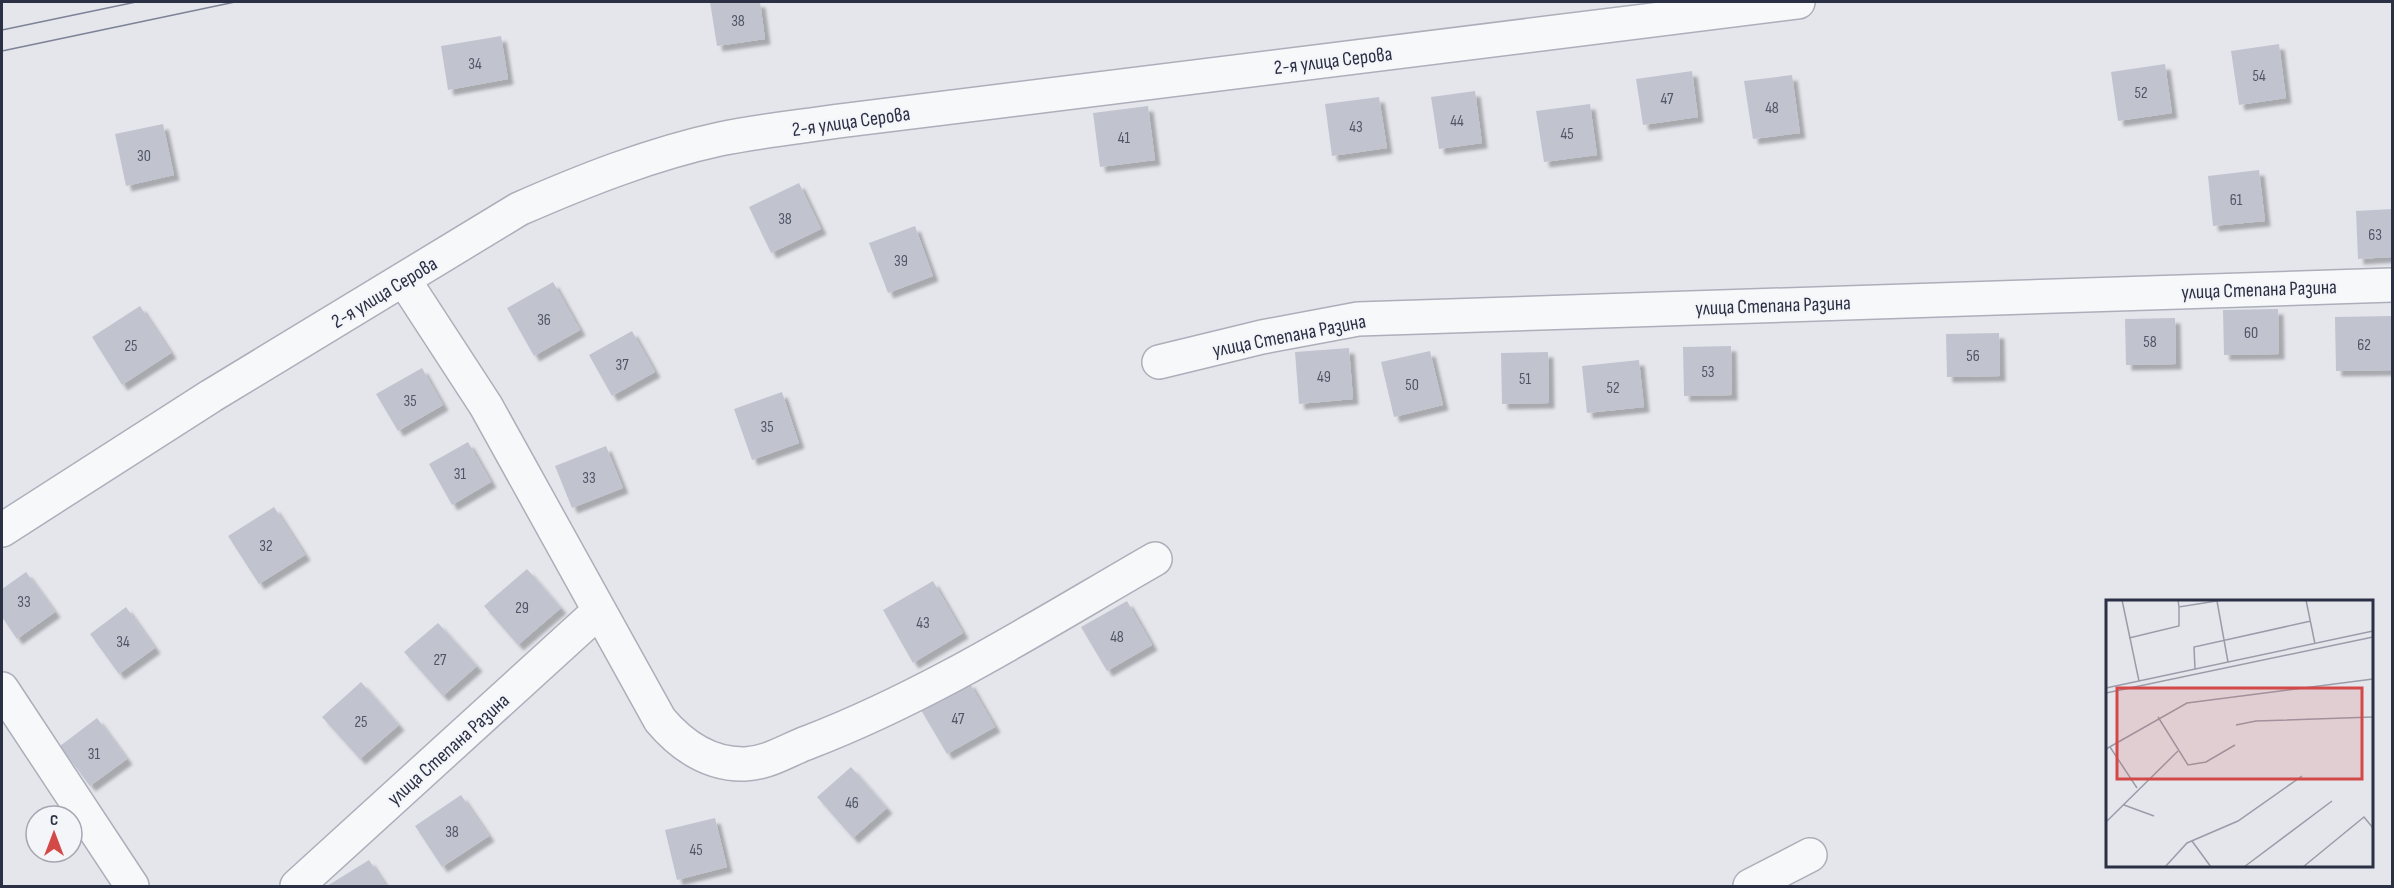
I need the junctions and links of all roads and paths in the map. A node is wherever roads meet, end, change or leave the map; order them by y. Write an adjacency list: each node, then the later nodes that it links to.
1 (1798, 2): 2 (street, 2-я улица Серова)
2 (404, 280): 5 (street, 2-я улица Серова); 7 (street)
3 (2392, 285): 4 (street, улица Степана Разина)
4 (1159, 362)
5 (2, 530)
6 (1155, 559): 7 (street)
7 (599, 611): 11 (street, улица Степана Разина)
8 (2, 689): 10 (street)
9 (1810, 855): 12 (street)
10 (132, 886)
11 (297, 886)
12 (1750, 886)

